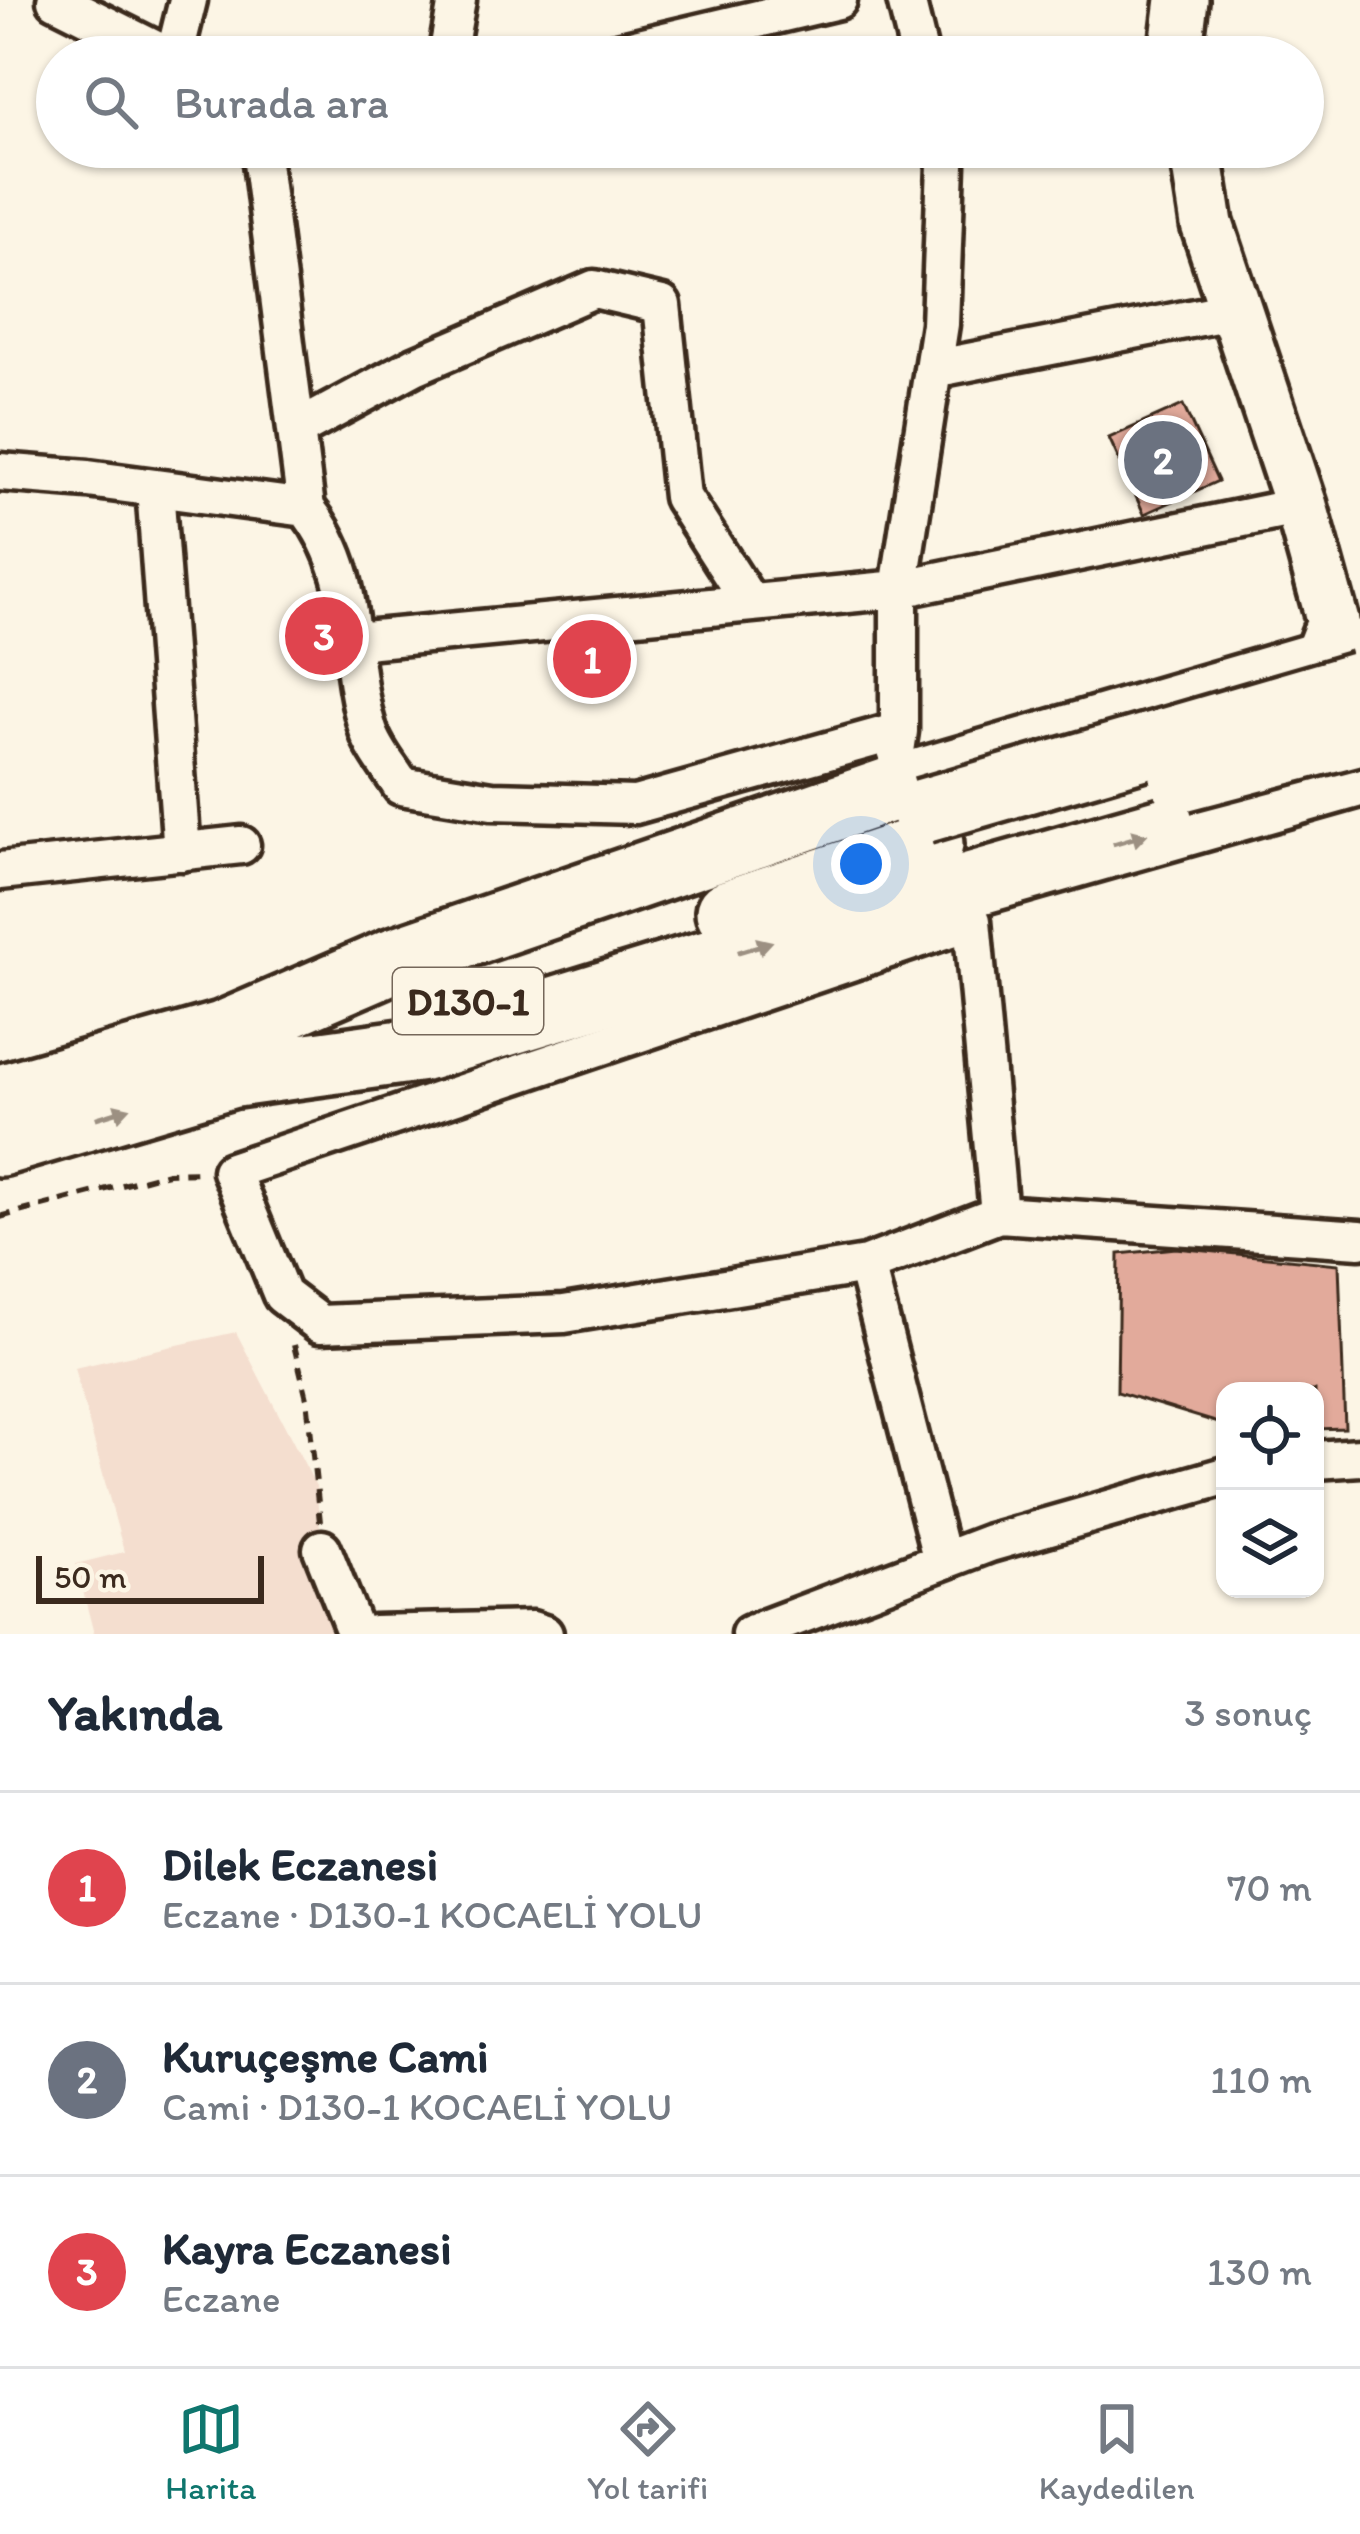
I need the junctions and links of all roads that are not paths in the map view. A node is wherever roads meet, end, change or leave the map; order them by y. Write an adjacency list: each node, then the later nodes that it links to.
1 (56, 0): 7 (street)
2 (188, 0): 8 (street)
3 (457, 0): 9 (street)
4 (838, 0): 10 (street)
5 (906, 0): 11 (street)
6 (1181, 0): 12 (street)
7 (129, 36)
8 (178, 36)
9 (451, 36)
10 (686, 36)
11 (915, 36)
12 (1177, 36)
13 (263, 168): 18 (street)
14 (946, 168): 17 (street)
15 (1198, 168): 16 (street)
16 (1236, 310): 17 (street); 21 (street)
17 (933, 369): 23 (street)
18 (296, 430): 22 (street); 24 (street)
19 (0, 472): 20 (street)
20 (155, 488): 22 (street); 32 (street)
21 (1301, 506): 23 (street); 26 (street)
22 (306, 508): 25 (street)
23 (899, 589): 24 (street); 29 (street)
24 (750, 603): 25 (street)
25 (354, 641): 29 (street)
26 (1345, 653): 27 (highway); 28 (highway); 29 (highway, D130-1, bridge)
27 (1179, 704): 29 (highway); 30 (highway)
28 (1354, 775): 29 (highway, D130-1, bridge); 30 (highway)
29 (910, 794): 34 (highway, D130-1)
30 (1219, 814): 34 (highway, one-way to 30)
31 (241, 845): 32 (street)
32 (182, 851): 33 (street)
33 (0, 871)
34 (224, 1056): 35 (highway, D130-1); 36 (highway, D130-1, one-way to 34)
35 (0, 1097)
36 (0, 1144)
37 (1000, 1214): 38 (street); 39 (street); 39 (street)
38 (1360, 1239)
39 (866, 1265): 44 (street)
40 (1360, 1457): 41 (street)
41 (1324, 1459)
42 (1216, 1479): 44 (street)
43 (322, 1549): 46 (street)
44 (942, 1561): 45 (street)
45 (807, 1624): 49 (street)
46 (356, 1634)
47 (374, 1634): 48 (street)
48 (544, 1634)
49 (750, 1634)

